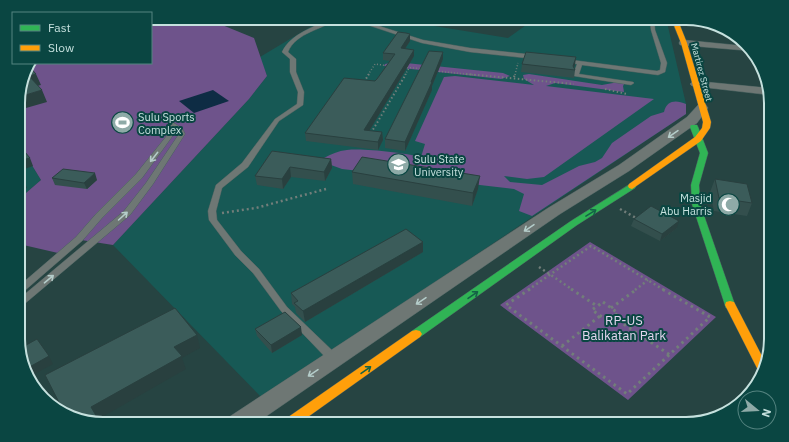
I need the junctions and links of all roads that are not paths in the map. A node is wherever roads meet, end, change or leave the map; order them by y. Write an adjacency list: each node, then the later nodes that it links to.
1 (322, 25): 21 (lane)
2 (370, 25): 7 (lane)
3 (652, 25): 9 (lane)
4 (677, 25): 5 (street, Martirez Street)
5 (684, 43): 6 (street); 11 (street, Martirez Street)
6 (741, 48)
7 (543, 58)
8 (558, 60): 9 (lane)
9 (580, 63): 10 (lane)
10 (631, 82)
11 (696, 84): 12 (street); 13 (street, Martirez Street)
12 (763, 91)
13 (697, 114): 14 (street); 14 (street); 17 (street, one-way to 17)
14 (698, 139): 18 (street, one-way to 14); 22 (street)
15 (135, 180): 16 (lane); 16 (lane, one-way to 15); 19 (lane)
16 (150, 181): 20 (lane, one-way to 16)
17 (554, 211): 18 (street); 21 (street, one-way to 21)
18 (574, 223): 24 (street, one-way to 18)
19 (25, 286)
20 (25, 299)
21 (334, 359): 23 (street, one-way to 23)
22 (760, 364)
23 (254, 417)
24 (298, 417)

